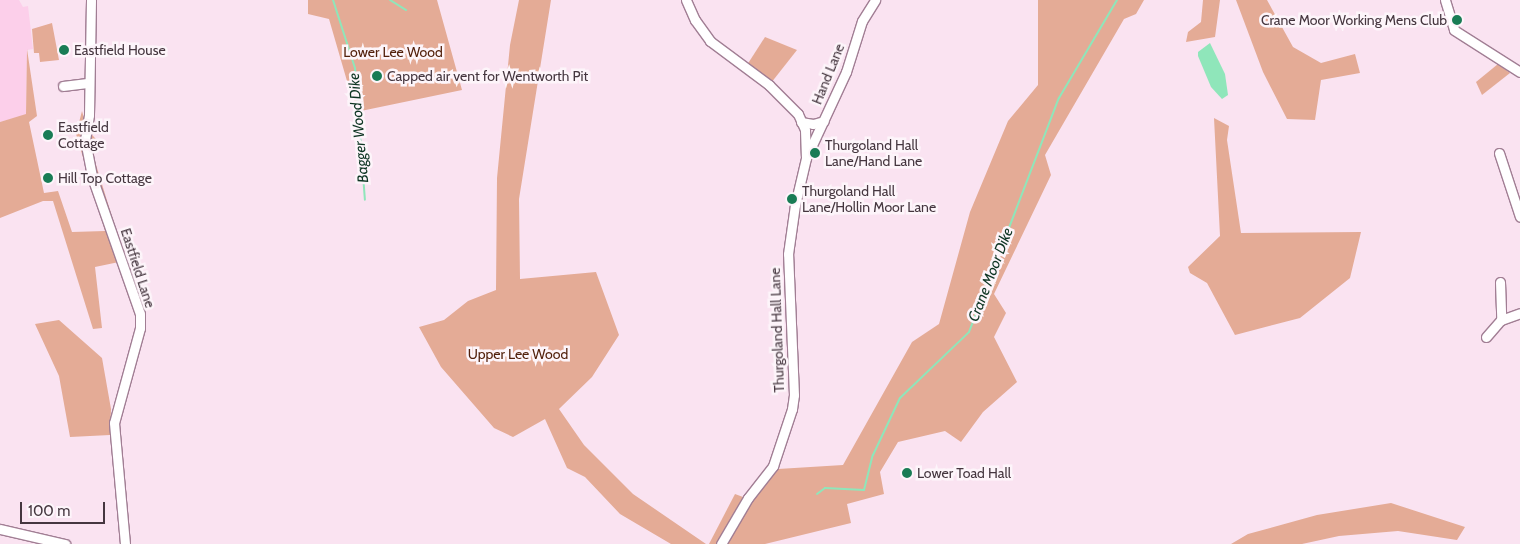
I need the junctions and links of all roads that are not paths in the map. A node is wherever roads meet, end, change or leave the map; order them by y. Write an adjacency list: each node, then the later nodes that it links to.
1 (91, 0): 6 (street, Eastfield Lane)
2 (686, 0): 9 (street)
3 (875, 0): 8 (street, Hand Lane)
4 (1445, 0): 5 (street)
5 (1520, 72)
6 (89, 83): 7 (street); 19 (street, Eastfield Lane)
7 (63, 86)
8 (824, 121): 9 (street); 11 (street, Hand Lane)
9 (802, 122): 11 (street)
10 (1499, 153): 12 (street)
11 (806, 158): 20 (street, Thurgoland Hall Lane)
12 (1520, 217)
13 (1500, 282): 15 (street)
14 (1520, 313): 15 (street)
15 (1501, 320): 16 (street)
16 (1486, 337)
17 (0, 529): 18 (street)
18 (65, 544)
19 (125, 544)
20 (721, 544)

